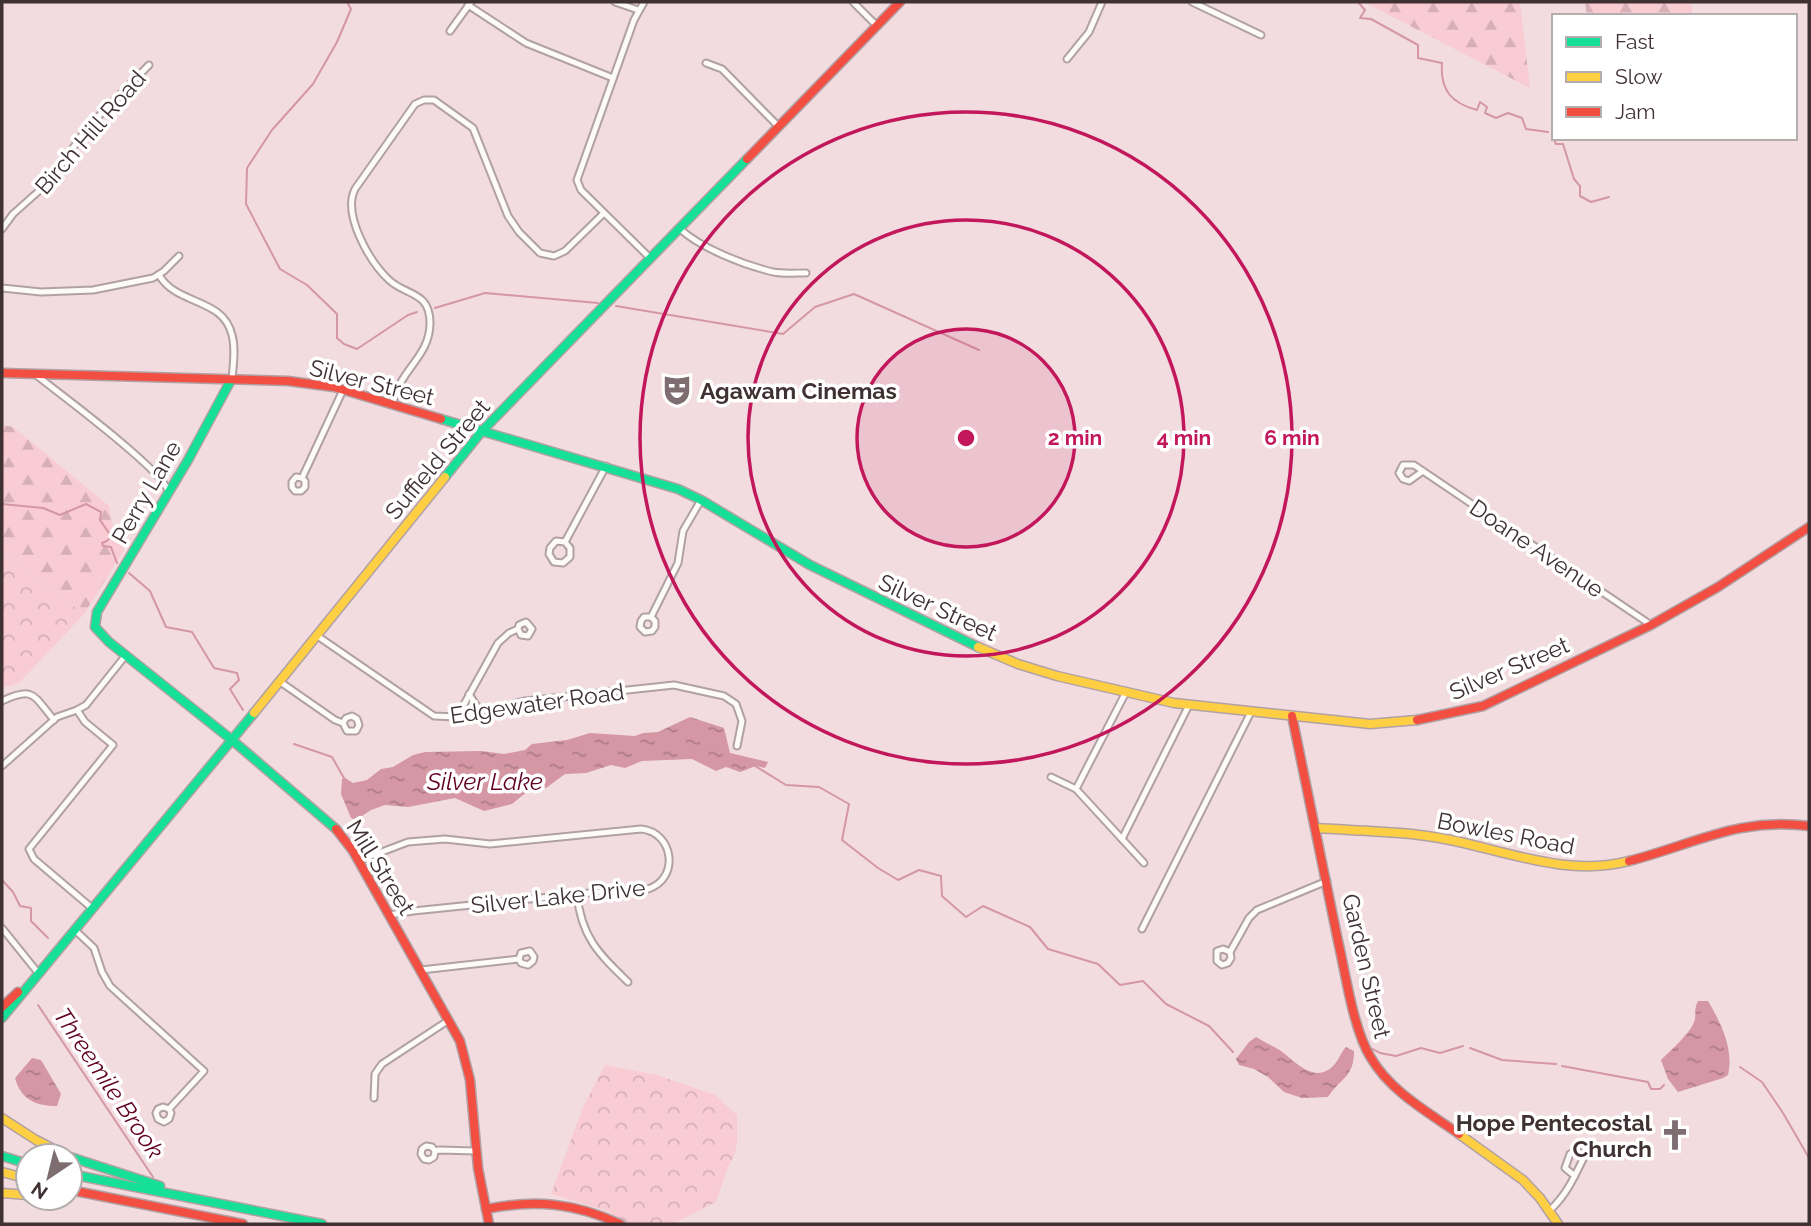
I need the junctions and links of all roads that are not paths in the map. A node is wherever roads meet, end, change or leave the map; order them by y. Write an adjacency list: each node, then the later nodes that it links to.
1 (615, 2): 8 (street)
2 (645, 2): 8 (street)
3 (853, 2): 9 (street)
4 (900, 2): 9 (main road, Suffield Street)
5 (1101, 2): 12 (street)
6 (1192, 2): 11 (street)
7 (469, 4): 10 (street); 15 (street)
8 (638, 10): 15 (street)
9 (876, 25): 16 (main road, Suffield Street)
10 (450, 31)
11 (1261, 34)
12 (1067, 59)
13 (706, 63): 16 (street)
14 (149, 65): 19 (street, Birch Hill Road)
15 (613, 78): 17 (street)
16 (778, 126): 18 (main road, Suffield Street)
17 (604, 213): 21 (street); 29 (street)
18 (679, 228): 21 (main road, Suffield Street); 22 (street)
19 (2, 229)
20 (179, 256): 23 (street)
21 (650, 258): 30 (main road, Suffield Street)
22 (806, 273)
23 (159, 275): 24 (street); 27 (street)
24 (2, 289)
25 (2, 373): 26 (main road, Silver Street)
26 (36, 375): 27 (main road, Silver Street); 34 (street)
27 (232, 380): 28 (main road, Silver Street); 34 (main road, Perry Lane)
28 (342, 390): 29 (main road, Silver Street); 33 (street)
29 (392, 404): 30 (main road, Silver Street)
30 (482, 431): 31 (main road, Silver Street); 42 (main road, Suffield Street)
31 (606, 466): 35 (main road, Silver Street); 37 (street)
32 (1423, 471): 40 (street, Doane Avenue)
33 (302, 478)
34 (169, 491): 39 (main road, Perry Lane)
35 (701, 500): 38 (street); 45 (main road, Silver Street)
36 (1809, 527): 40 (main road, Silver Street)
37 (565, 542): 37 (street)
38 (651, 617)
39 (94, 623): 43 (main road, Mill Street)
40 (1651, 625): 52 (main road, Silver Street)
41 (518, 629): 46 (street)
42 (316, 635): 44 (main road, Suffield Street); 53 (street, Edgewater Road)
43 (126, 655): 49 (street); 56 (main road, Mill Street)
44 (279, 681): 55 (street); 56 (main road, Suffield Street)
45 (1126, 692): 48 (main road, Silver Street); 60 (street)
46 (469, 694): 51 (street); 53 (street)
47 (2, 701): 54 (street)
48 (1189, 705): 50 (main road, Silver Street); 63 (street)
49 (77, 710): 54 (street); 68 (street)
50 (1251, 712): 52 (main road, Silver Street); 71 (street)
51 (481, 713): 53 (street, Edgewater Road); 57 (street, Edgewater Road)
52 (1292, 716): 62 (main road, Garden Street)
53 (457, 717)
54 (54, 720): 58 (street)
55 (343, 723)
56 (232, 740): 64 (main road, Mill Street); 68 (main road, Suffield Street)
57 (737, 746)
58 (2, 766)
59 (1051, 777): 60 (street)
60 (1076, 789): 63 (street)
61 (1809, 826): 62 (main road, Bowles Road)
62 (1316, 828): 66 (main road, Garden Street)
63 (1122, 839): 65 (street)
64 (358, 861): 67 (street, Silver Lake Drive); 69 (main road, Mill Street)
65 (1144, 863)
66 (1327, 881): 73 (street); 95 (main road, Garden Street)
67 (577, 894): 69 (street, Silver Lake Drive); 77 (street)
68 (93, 909): 72 (main road, Suffield Street)
69 (390, 915): 75 (main road, Mill Street)
70 (2, 928): 76 (street)
71 (1142, 929)
72 (76, 931): 76 (main road, Suffield Street); 82 (street)
73 (1230, 952)
74 (519, 959): 75 (street)
75 (421, 970): 80 (main road, Mill Street)
76 (39, 974): 78 (main road, Suffield Street); 79 (main road, Suffield Street)
77 (628, 982)
78 (2, 1007)
79 (2, 1017)
80 (449, 1020): 81 (street); 86 (main road, Mill Street)
81 (374, 1098)
82 (169, 1109)
83 (2, 1118): 84 (main road)
84 (40, 1142)
85 (435, 1151): 86 (street)
86 (476, 1151): 93 (main road, Mill Street)
87 (84, 1162): 92 (main road)
88 (1575, 1176): 88 (street); 95 (street)
89 (84, 1177): 92 (main road)
90 (84, 1193): 94 (main road)
91 (84, 1199): 94 (main road)
92 (237, 1208): 97 (main road)
93 (486, 1209): 98 (main road, Mill Street); 99 (main road)
94 (174, 1211): 96 (main road)
95 (1549, 1211): 100 (main road, Garden Street)
96 (243, 1224)
97 (322, 1224)
98 (489, 1224)
99 (620, 1224)
100 (1558, 1224)

